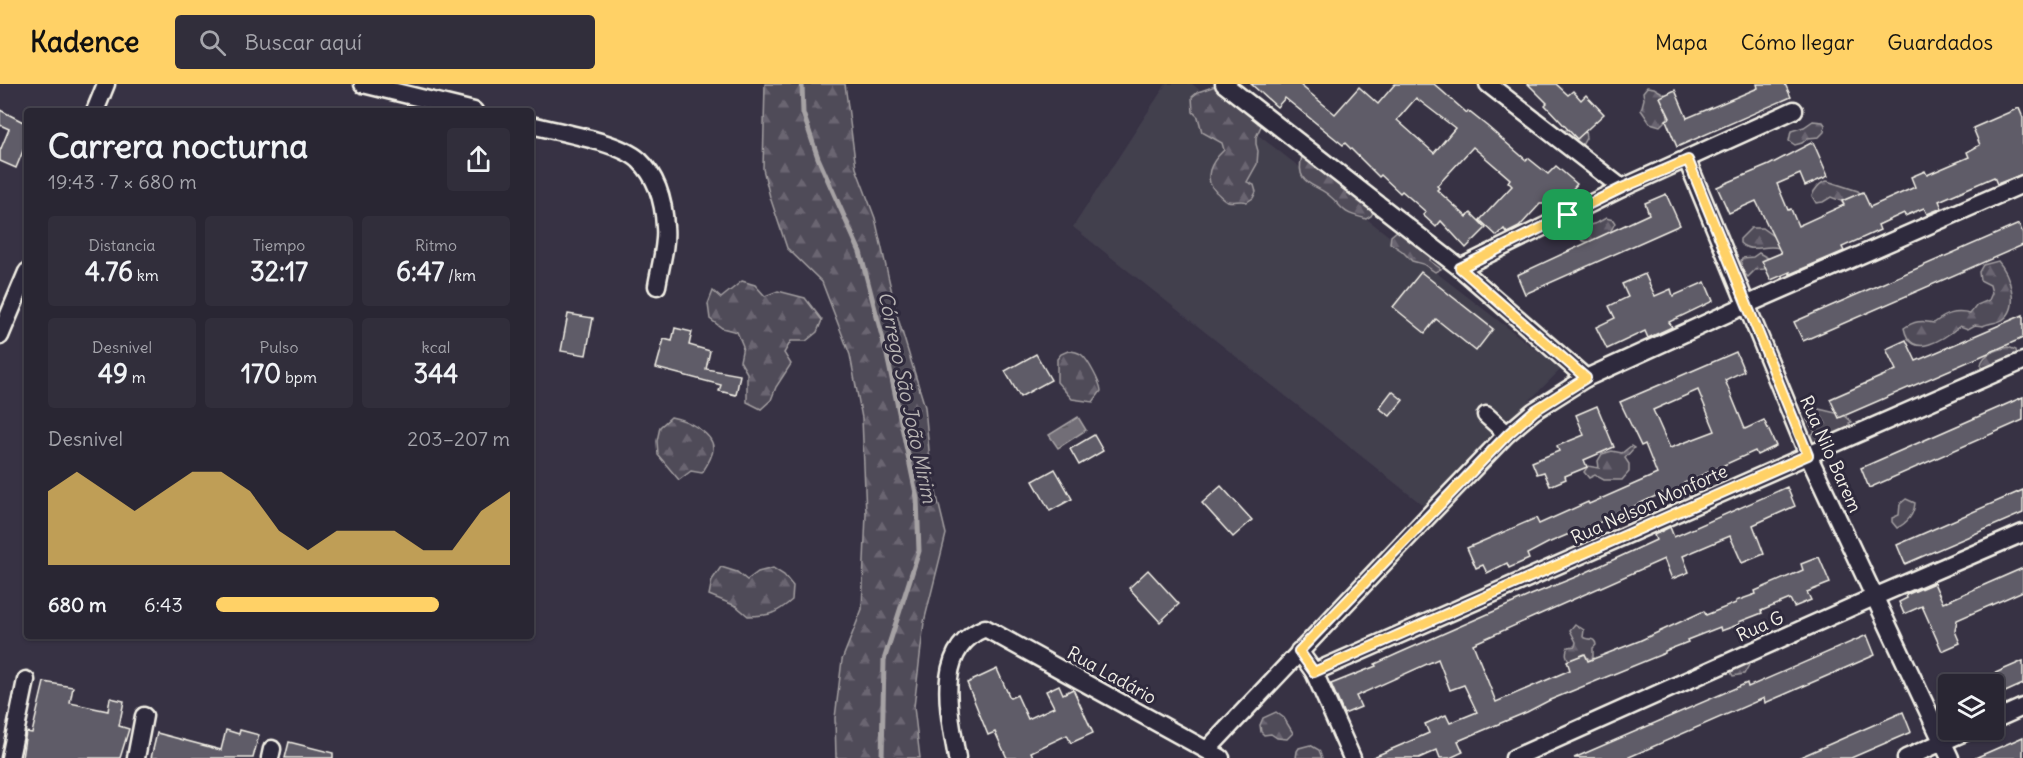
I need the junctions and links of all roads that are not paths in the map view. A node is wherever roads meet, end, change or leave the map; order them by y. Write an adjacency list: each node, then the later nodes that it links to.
1 (106, 84): 5 (street)
2 (363, 84): 6 (street)
3 (1224, 84): 12 (street)
4 (1488, 84): 11 (street)
5 (96, 108)
6 (462, 108)
7 (1794, 110): 9 (street)
8 (534, 126): 14 (street)
9 (1688, 160): 11 (street); 15 (street, Rua Nilo Barem)
10 (2023, 184): 15 (street)
11 (1622, 188): 12 (street)
12 (1460, 268): 18 (street)
13 (24, 279): 16 (street)
14 (657, 286)
15 (1746, 305): 18 (street); 21 (street, Rua Nilo Barem)
16 (0, 336)
17 (2023, 361): 21 (street, Rua Nelson Monforte)
18 (1586, 378): 20 (street)
19 (1486, 415): 20 (street)
20 (1508, 434): 24 (street)
21 (1808, 455): 23 (street, Rua Nilo Barem); 25 (street, Rua Nelson Monforte)
22 (2023, 533): 23 (street, Rua G)
23 (1874, 597): 30 (street, Rua Nilo Barem); 36 (street, Rua G)
24 (1299, 651): 25 (street); 31 (street)
25 (1314, 672): 35 (street)
26 (26, 680): 32 (street)
27 (2023, 707): 29 (street)
28 (144, 716): 33 (street)
29 (2004, 716)
30 (1943, 741): 37 (street); 38 (street, Rua Nilo Barem)
31 (1215, 754): 34 (street, Rua Ladário)
32 (10, 758)
33 (136, 758)
34 (957, 758)
35 (1352, 758)
36 (1514, 758)
37 (1906, 758)
38 (1950, 758)

